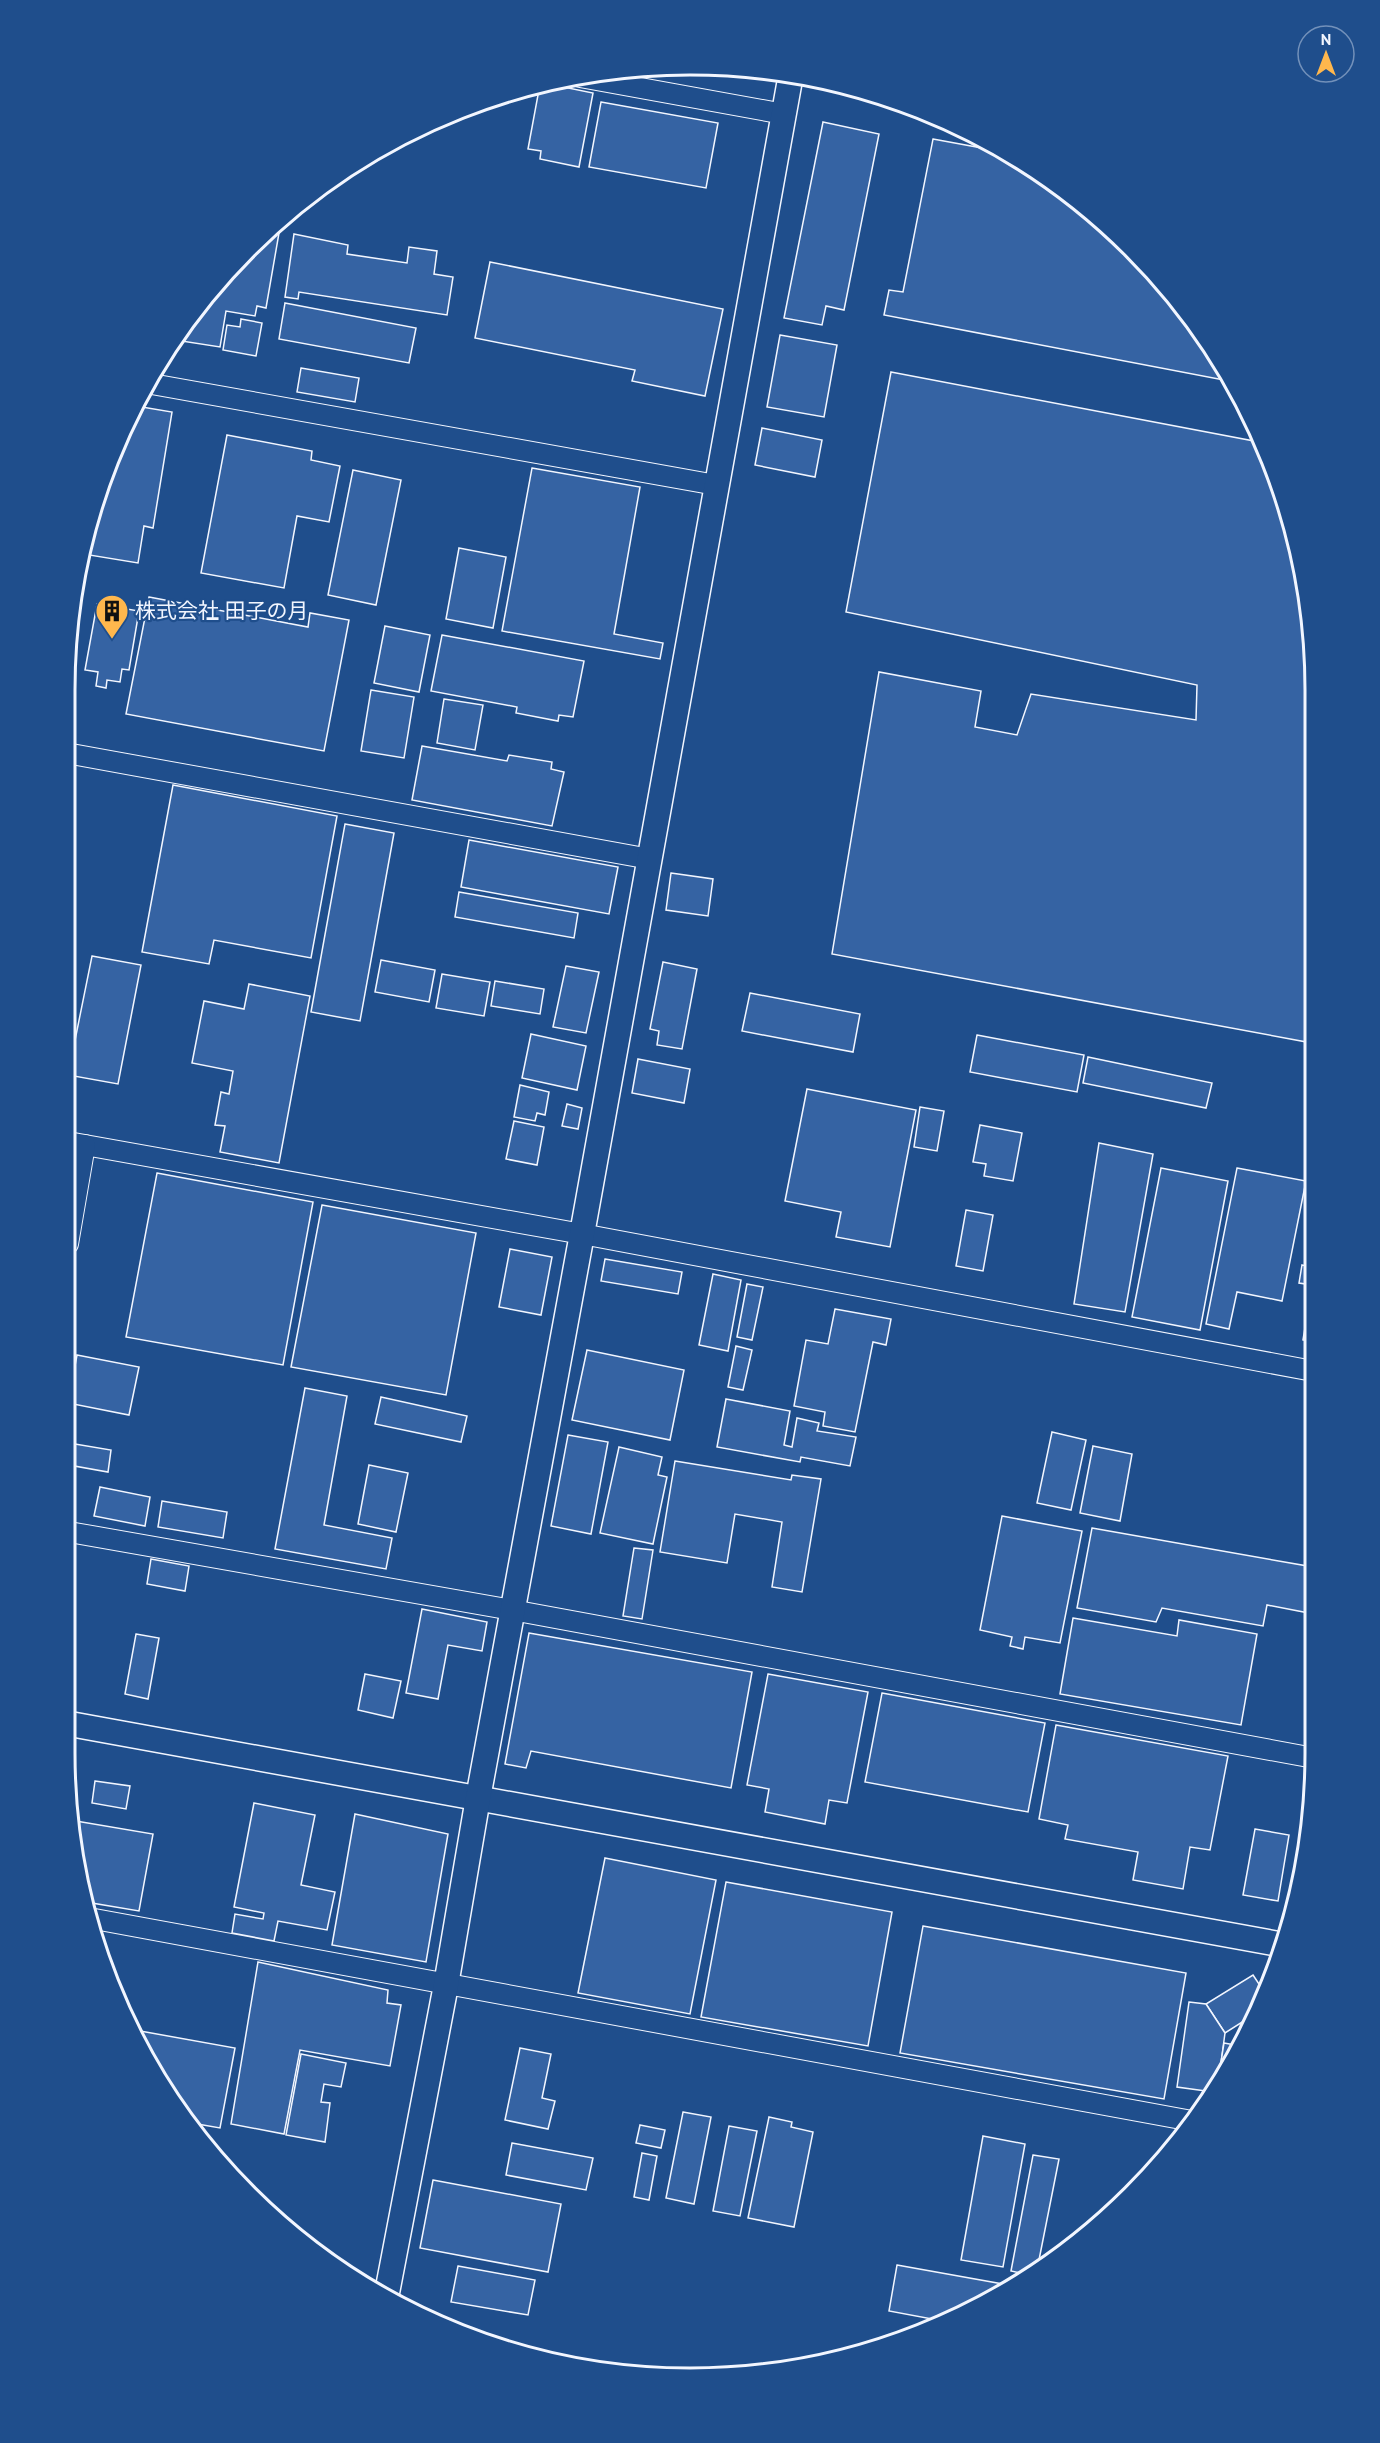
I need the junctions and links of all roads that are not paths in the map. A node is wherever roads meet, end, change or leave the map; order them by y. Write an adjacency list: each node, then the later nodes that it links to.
1 (603, 81): 3 (street)
2 (789, 83): 3 (street)
3 (784, 114): 5 (street)
4 (156, 385): 5 (street)
5 (716, 485): 7 (street)
6 (75, 755): 7 (street)
7 (650, 859): 9 (street)
8 (76, 1143): 9 (street)
9 (582, 1234): 10 (street); 12 (street)
10 (1305, 1370)
11 (75, 1533): 12 (street)
12 (512, 1610): 14 (street); 15 (street)
13 (75, 1725): 15 (street)
14 (1305, 1756)
15 (478, 1798): 17 (street); 18 (street)
16 (98, 1920): 18 (street)
17 (1274, 1944)
18 (447, 1985): 19 (street); 20 (street)
19 (1183, 2119)
20 (388, 2289)

